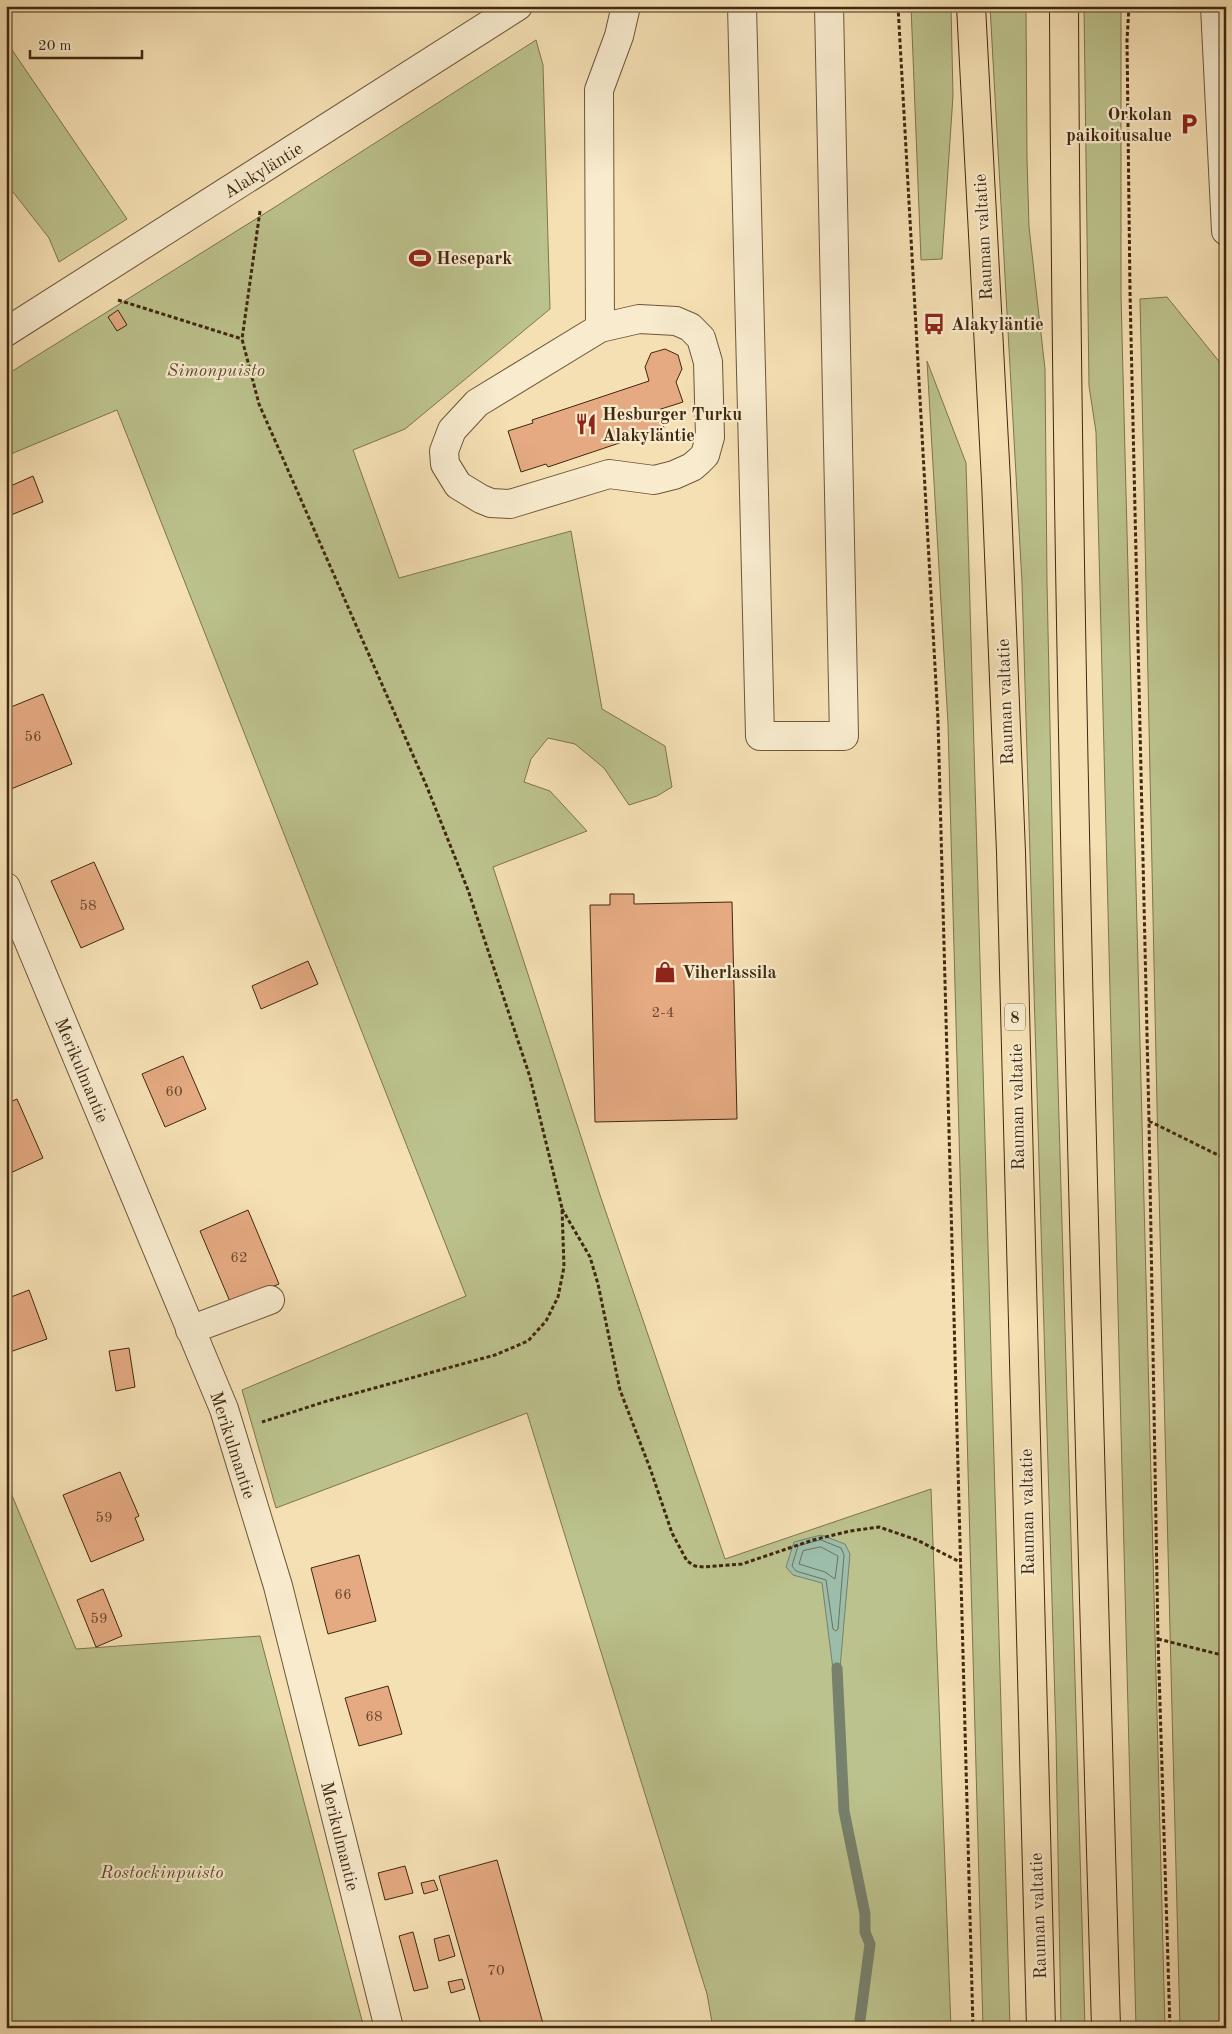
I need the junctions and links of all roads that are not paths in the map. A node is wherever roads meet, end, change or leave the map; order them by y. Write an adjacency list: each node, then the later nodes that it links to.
1 (518, 6): 10 (street, Alakyläntie)
2 (626, 6): 9 (street)
3 (742, 6): 4 (street)
4 (829, 6)
5 (971, 6): 15 (highway, Rauman valtatie / 8)
6 (1064, 6): 16 (highway)
7 (1215, 6): 8 (street)
8 (1226, 231)
9 (600, 328): 9 (street)
10 (6, 332)
11 (6, 887): 13 (street, Merikulmantie)
12 (270, 1300): 13 (street)
13 (190, 1330): 14 (street, Merikulmantie)
14 (389, 2028)
15 (1041, 2028)
16 (1106, 2028)

